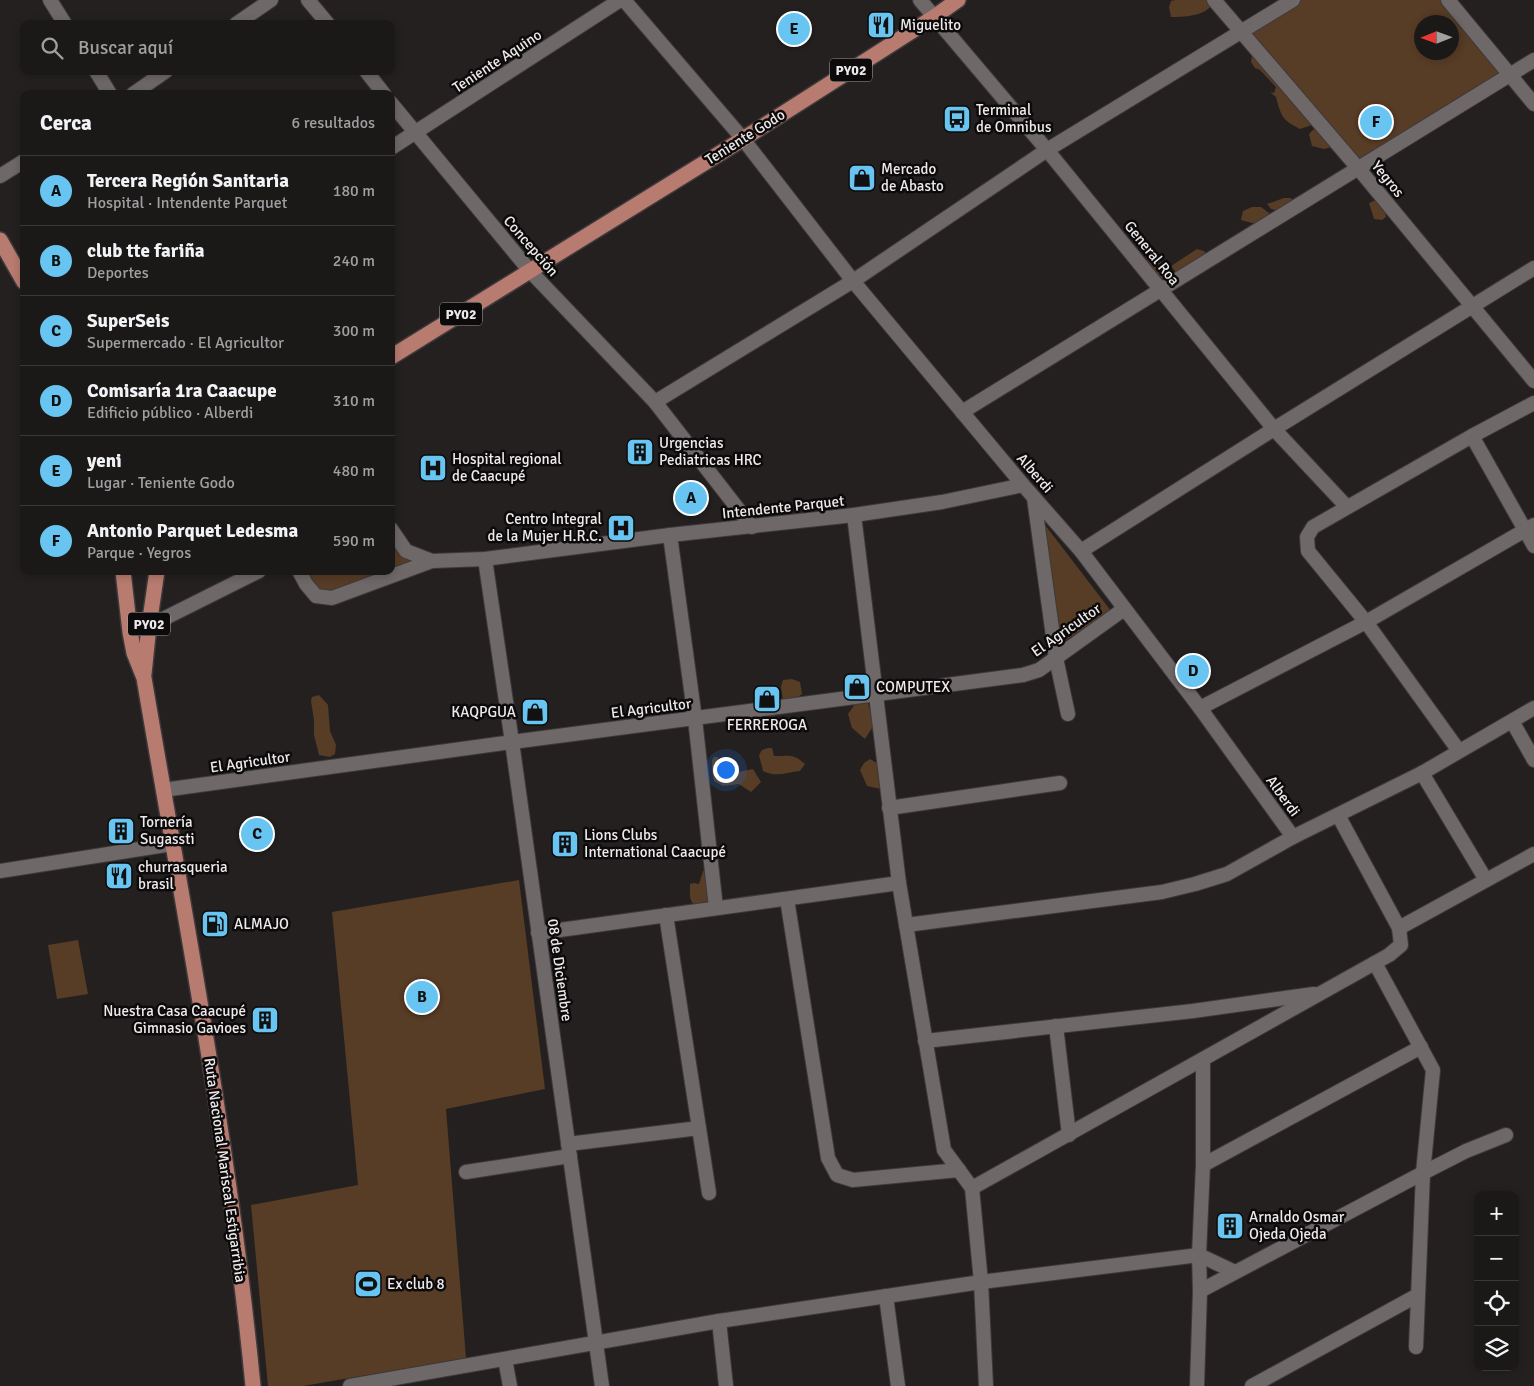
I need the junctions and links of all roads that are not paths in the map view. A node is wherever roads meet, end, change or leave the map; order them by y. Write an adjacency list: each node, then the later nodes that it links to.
1 (50, 0): 12 (street)
2 (271, 0): 13 (street)
3 (308, 0): 14 (street)
4 (620, 0): 26 (street, Teniente Aquino)
5 (624, 0): 27 (street, Alberdi)
6 (920, 0): 11 (street, General Roa)
7 (960, 0): 11 (main road, Teniente Godo / PY02)
8 (1214, 0): 15 (street, Yegros)
9 (1293, 0): 15 (street)
10 (1448, 0): 20 (street)
11 (934, 17): 27 (main road, Teniente Godo / PY02); 29 (street, General Roa)
12 (62, 20)
13 (242, 20)
14 (325, 20)
15 (1241, 31): 29 (street); 31 (street, Yegros)
16 (1534, 60): 20 (street)
17 (98, 75): 21 (street)
18 (160, 75): 22 (street)
19 (369, 75): 23 (street)
20 (1509, 75): 24 (street); 31 (street)
21 (108, 90)
22 (138, 90)
23 (381, 90)
24 (1534, 104)
25 (395, 108): 26 (street, Concepción)
26 (416, 133): 28 (street, Teniente Aquino); 35 (street, Concepción)
27 (743, 139): 35 (main road, Teniente Godo / PY02); 37 (street, Alberdi)
28 (395, 146)
29 (1048, 150): 37 (street); 38 (street, General Roa)
30 (20, 164): 32 (street)
31 (1358, 168): 38 (street); 39 (street, Yegros)
32 (0, 176)
33 (0, 240): 36 (main road)
34 (1534, 268): 39 (street)
35 (530, 271): 40 (main road, PY02); 42 (street, Concepción)
36 (20, 275)
37 (853, 281): 42 (street); 44 (street, Alberdi)
38 (1161, 290): 44 (street); 45 (street, General Roa)
39 (1472, 306): 41 (street, Yegros); 45 (street)
40 (395, 355)
41 (1534, 381)
42 (656, 402): 51 (street, Concepción)
43 (1534, 403): 46 (street)
44 (962, 412): 47 (street, Alberdi)
45 (1274, 429): 49 (street, General Roa); 56 (street)
46 (1472, 436): 49 (street); 52 (street)
47 (1022, 484): 48 (street, Alberdi); 50 (street, Intendente Parquet)
48 (1034, 497): 56 (street, Alberdi); 68 (street)
49 (1347, 507): 66 (street)
50 (854, 515): 51 (street, Intendente Parquet); 70 (street)
51 (752, 526): 54 (street, Intendente Parquet)
52 (1530, 528): 55 (street); 66 (street)
53 (395, 535): 58 (street)
54 (670, 536): 57 (street, Intendente Parquet); 74 (street)
55 (1534, 546)
56 (1081, 551): 65 (street, Alberdi)
57 (485, 559): 58 (street, Intendente Parquet); 76 (street, 08 de Diciembre)
58 (432, 561): 64 (street)
59 (123, 575): 69 (main road, Ruta Nacional Mariscal Estigarribia / PY02)
60 (156, 575): 67 (main road, PY02)
61 (251, 575): 67 (street)
62 (301, 575): 63 (street)
63 (394, 575)
64 (395, 575)
65 (1124, 609): 68 (street, El Agricultor); 71 (street, Alberdi)
66 (1366, 622): 71 (street); 77 (street)
67 (149, 626): 69 (main road, PY02)
68 (1056, 658): 70 (street, El Agricultor); 73 (street)
69 (144, 678): 81 (main road, Ruta Nacional Mariscal Estigarribia / PY02)
70 (876, 695): 74 (street, El Agricultor); 82 (street)
71 (1200, 708): 84 (street, Alberdi)
72 (1534, 708): 75 (street)
73 (1068, 714)
74 (694, 719): 76 (street, El Agricultor); 91 (street)
75 (1512, 721): 77 (street); 78 (street)
76 (512, 742): 81 (street, El Agricultor); 95 (street, 08 de Diciembre)
77 (1459, 751): 79 (street)
78 (1534, 760)
79 (1422, 773): 83 (street); 88 (street)
80 (1060, 783): 82 (street)
81 (163, 790): 85 (main road, Ruta Nacional Mariscal Estigarribia / PY02)
82 (890, 808): 89 (street)
83 (1338, 816): 84 (street); 94 (street)
84 (1292, 837): 93 (street)
85 (172, 844): 87 (street); 122 (main road, Ruta Nacional Mariscal Estigarribia / PY02)
86 (1534, 854): 88 (street)
87 (0, 871)
88 (1486, 880): 94 (street)
89 (899, 883): 90 (street); 93 (street)
90 (787, 899): 91 (street); 107 (street)
91 (716, 908): 92 (street)
92 (666, 915): 95 (street); 102 (street)
93 (906, 925): 99 (street)
94 (1399, 928): 96 (street)
95 (538, 933): 105 (street, 08 de Diciembre)
96 (1375, 963): 97 (street); 100 (street)
97 (1323, 992): 98 (street); 101 (street)
98 (1056, 1026): 99 (street); 103 (street)
99 (925, 1041): 107 (street)
100 (1421, 1047): 106 (street); 109 (street)
101 (1203, 1060): 103 (street); 106 (street)
102 (699, 1128): 105 (street); 111 (street)
103 (1069, 1135): 110 (street)
104 (1506, 1135): 109 (street)
105 (569, 1150): 108 (street); 119 (street, 08 de Diciembre)
106 (1203, 1165): 112 (street)
107 (959, 1170): 110 (street)
108 (466, 1172)
109 (1423, 1173): 113 (street); 116 (street)
110 (972, 1188): 114 (street)
111 (709, 1193)
112 (1199, 1255): 113 (street); 114 (street); 115 (street)
113 (1235, 1272): 115 (street)
114 (981, 1282): 117 (street); 128 (street)
115 (1200, 1291): 129 (street)
116 (1418, 1295): 120 (street); 130 (street)
117 (886, 1296): 118 (street); 127 (street)
118 (720, 1321): 119 (street); 126 (street)
119 (595, 1343): 121 (street); 125 (street, 08 de Diciembre)
120 (1416, 1346)
121 (505, 1359): 123 (street); 124 (street)
122 (253, 1386)
123 (350, 1386)
124 (510, 1386)
125 (602, 1386)
126 (726, 1386)
127 (898, 1386)
128 (986, 1386)
129 (1197, 1386)
130 (1252, 1386)

